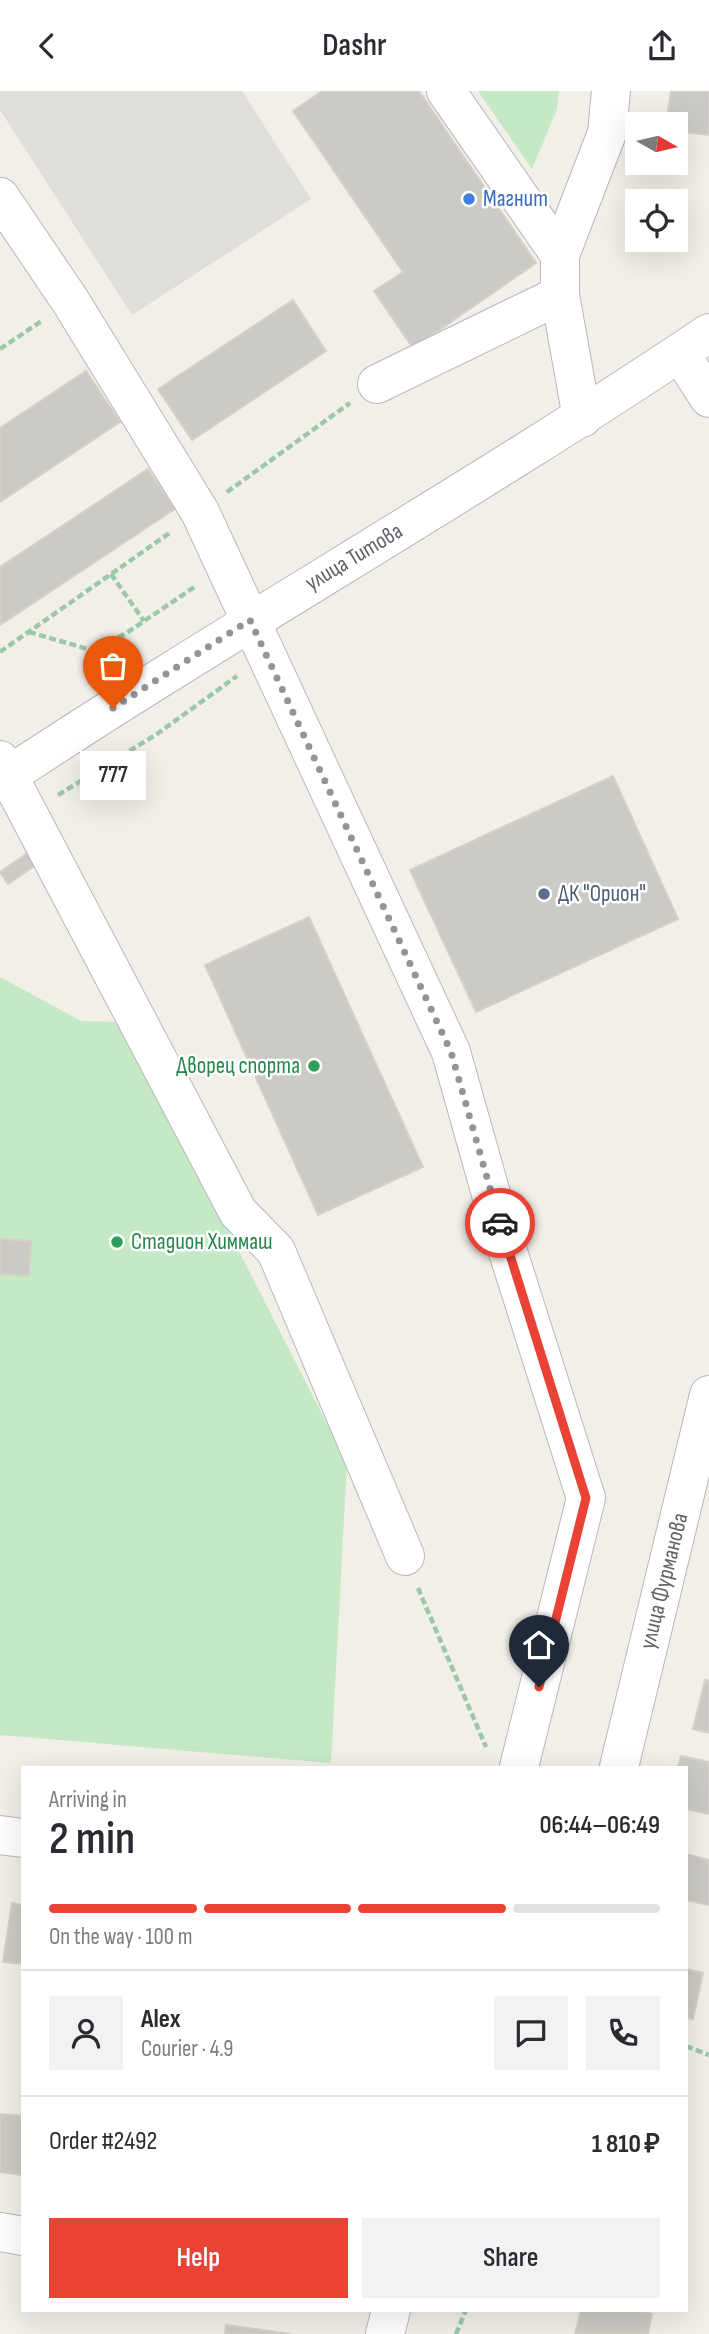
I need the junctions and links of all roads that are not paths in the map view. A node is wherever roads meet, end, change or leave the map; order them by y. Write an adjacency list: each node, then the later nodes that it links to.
1 (446, 91): 4 (street)
2 (611, 91): 4 (street)
3 (0, 197): 10 (street)
4 (559, 255): 5 (street)
5 (560, 295): 7 (street); 9 (street)
6 (694, 343): 8 (street); 9 (street, улица Титова)
7 (377, 384)
8 (709, 398)
9 (582, 418): 10 (street, улица Титова)
10 (250, 620): 11 (street, улица Титова); 14 (street)
11 (3, 772): 13 (street)
12 (709, 1395): 15 (street, улица Фурманова)
13 (405, 1556)
14 (504, 1761)
15 (619, 1766)
16 (0, 1835): 17 (street)
17 (21, 1838)
18 (0, 2232): 19 (street)
19 (21, 2236)
20 (390, 2312): 21 (street)
21 (385, 2334)

